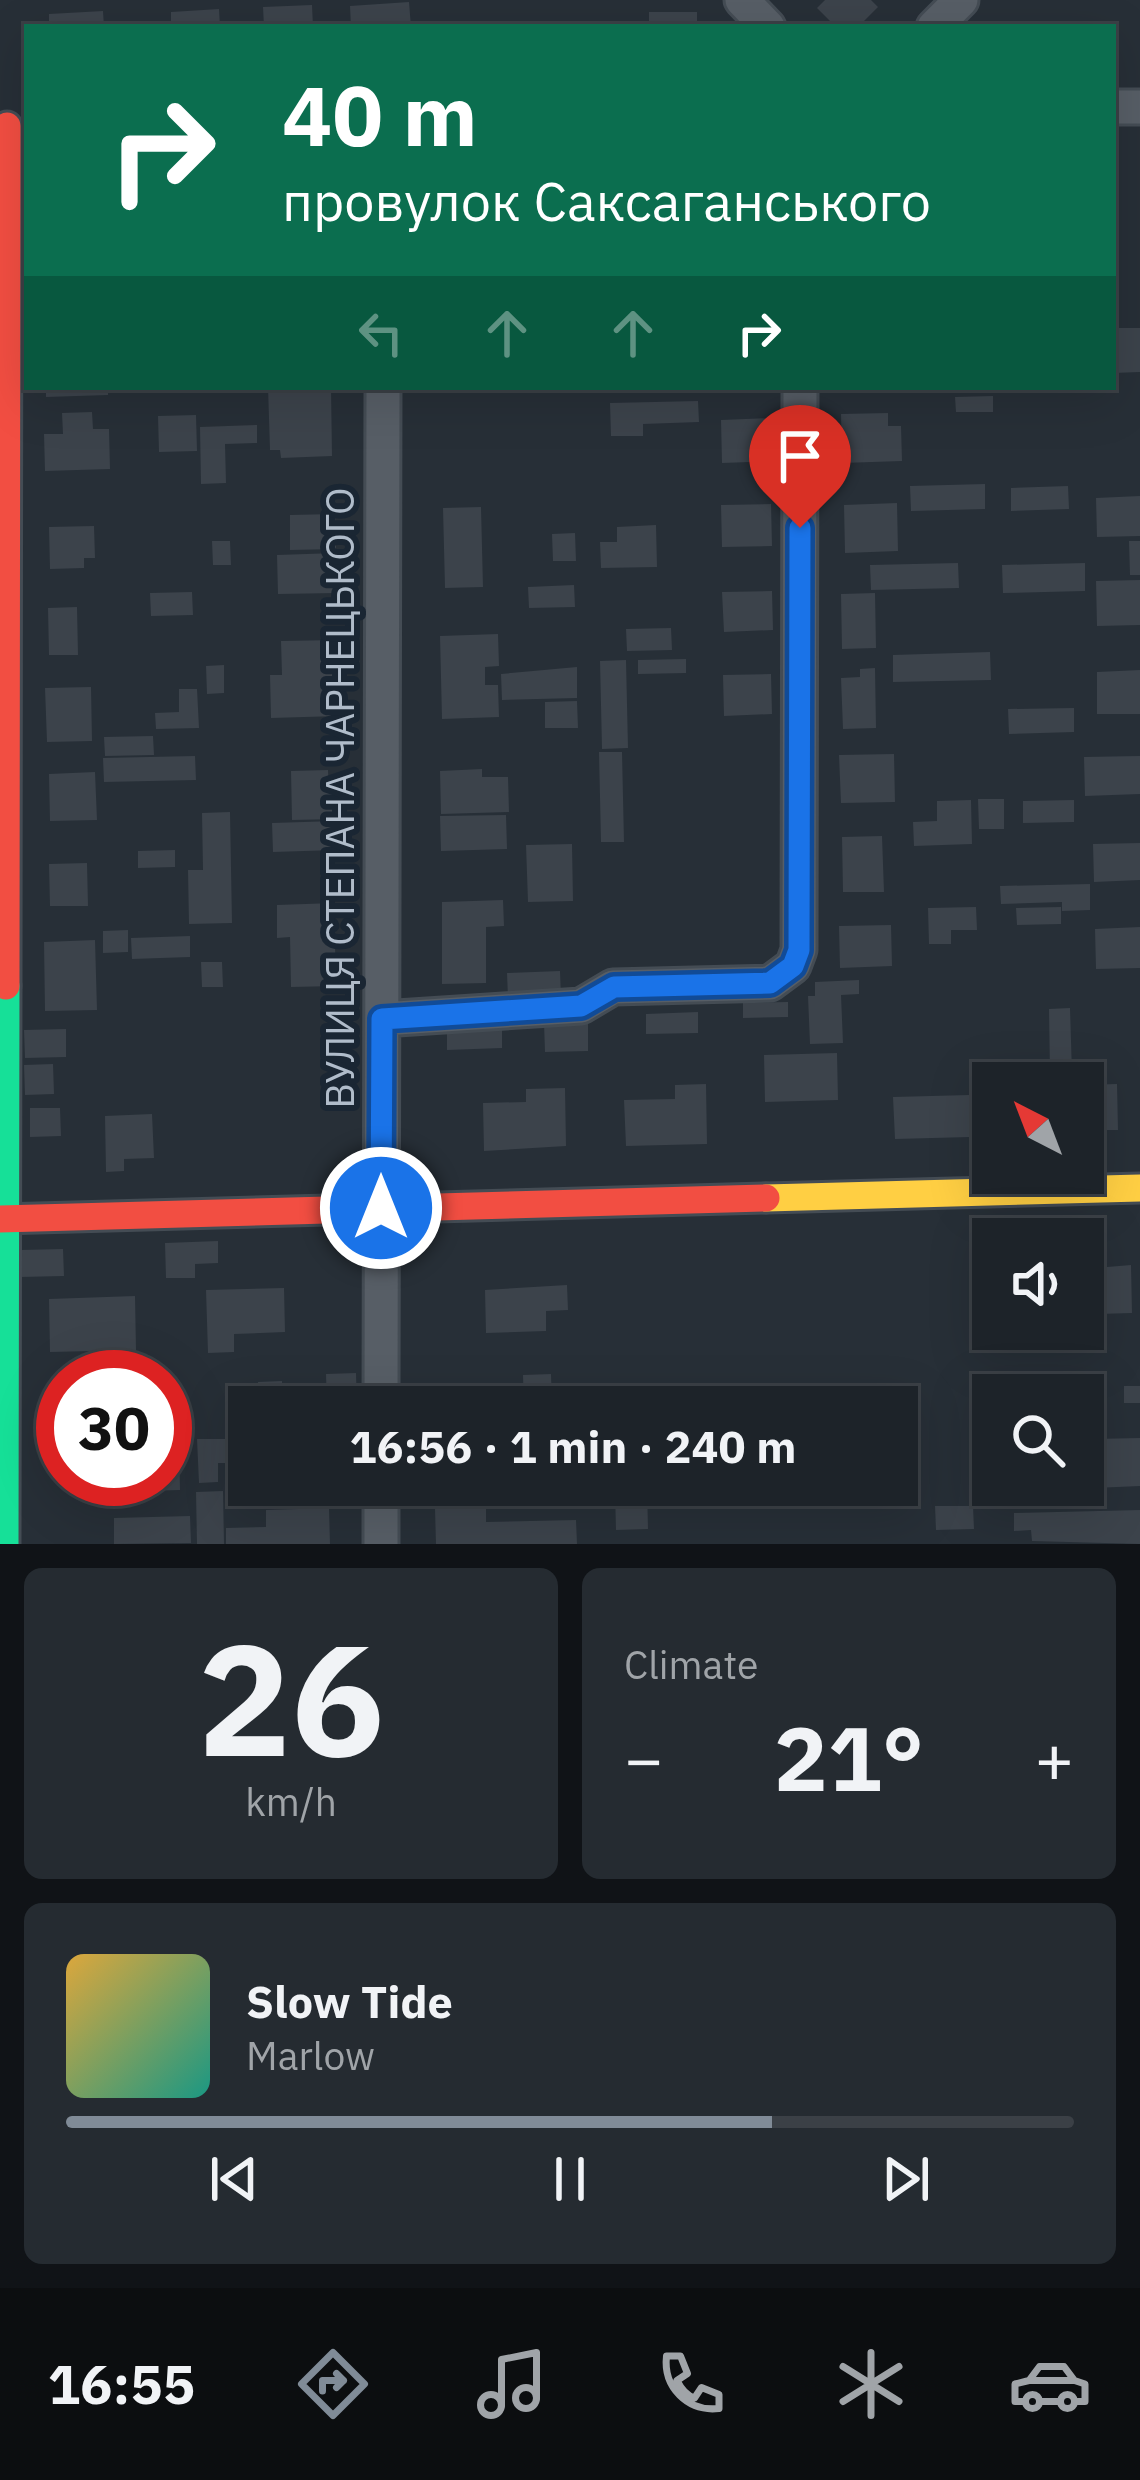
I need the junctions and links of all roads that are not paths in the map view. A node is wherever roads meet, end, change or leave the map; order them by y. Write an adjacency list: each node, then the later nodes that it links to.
1 (742, 0): 3 (street)
2 (961, 0): 4 (street)
3 (765, 24)
4 (937, 24)
5 (11, 126): 11 (street)
6 (382, 390): 8 (street, ВУЛИЦЯ СТЕПАНА ЧАРНЕЦЬКОГО)
7 (800, 390): 8 (street)
8 (382, 1019): 10 (street, ВУЛИЦЯ СТЕПАНА ЧАРНЕЦЬКОГО)
9 (1140, 1188): 10 (street)
10 (381, 1208): 11 (street); 12 (street, ВУЛИЦЯ СТЕПАНА ЧАРНЕЦЬКОГО)
11 (3, 1219): 14 (street)
12 (381, 1386)
13 (381, 1506): 15 (street)
14 (5, 1544)
15 (381, 1544)

